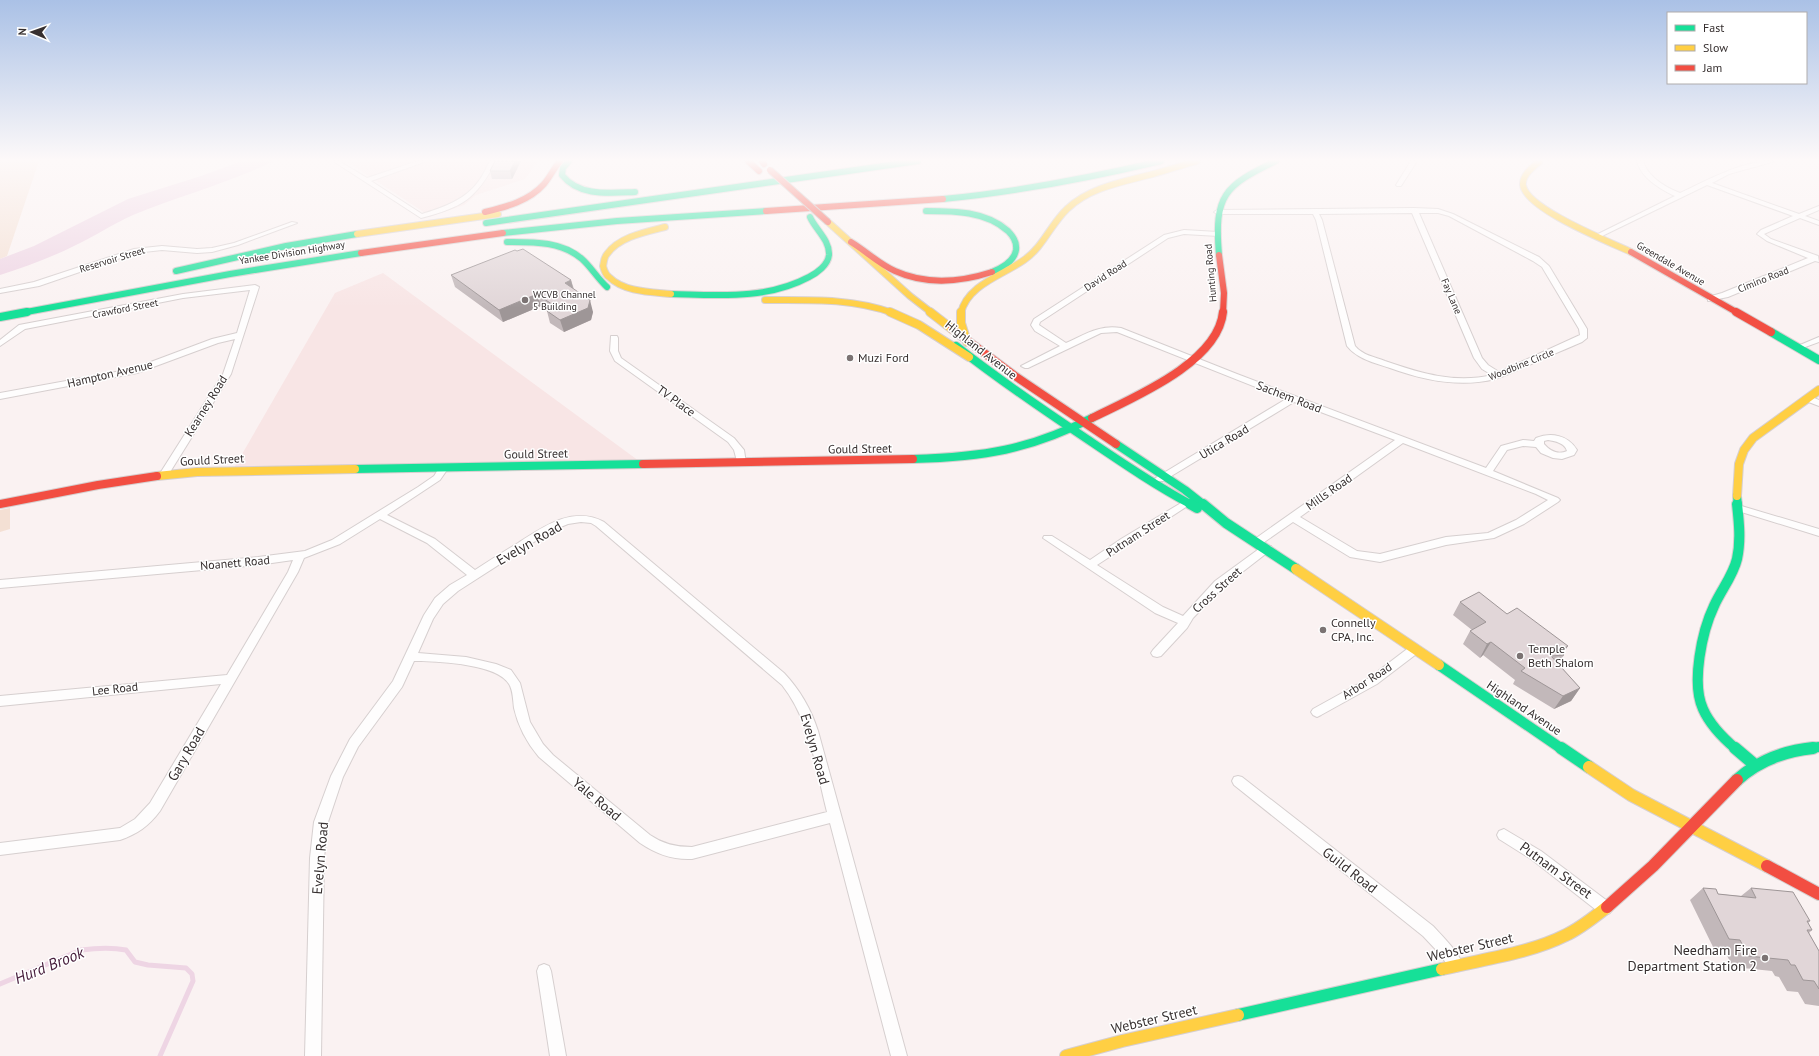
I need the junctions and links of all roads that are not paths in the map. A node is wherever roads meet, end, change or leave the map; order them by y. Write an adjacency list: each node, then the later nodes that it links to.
1 (409, 210): 22 (street)
2 (442, 210): 22 (street)
3 (492, 210): 22 (main road)
4 (501, 210): 22 (main road)
5 (580, 210): 33 (main road, Yankee Division Highway)
6 (798, 210): 39 (main road, Yankee Division Highway)
7 (803, 210): 24 (main road, Highland Avenue)
8 (815, 210): 29 (main road, Highland Avenue, bridge)
9 (905, 210): 23 (main road)
10 (1064, 210): 43 (main road)
11 (1400, 210): 20 (street)
12 (1414, 210): 51 (street, Fay Lane)
13 (1420, 210): 51 (street, Woodbine Circle)
14 (1546, 210): 28 (main road, Greendale Avenue)
15 (1651, 210): 28 (street)
16 (1784, 210): 21 (street)
17 (1814, 210): 21 (street)
18 (916, 212): 29 (main road)
19 (1217, 212): 20 (street); 27 (main road, Hunting Road)
20 (1315, 212): 51 (street, Woodbine Circle)
21 (1800, 216): 26 (street); 31 (street)
22 (423, 220): 33 (main road)
23 (737, 221): 24 (main road); 30 (main road)
24 (813, 222): 32 (main road, Highland Avenue)
25 (294, 223): 36 (street, Reservoir Street)
26 (1819, 223)
27 (1218, 234): 45 (street, David Road); 48 (main road, Hunting Road)
28 (1598, 236): 37 (main road, Greendale Avenue)
29 (851, 242): 43 (main road, Highland Avenue)
30 (438, 249): 39 (main road); 47 (main road)
31 (1817, 259): 37 (street, Cimino Road)
32 (856, 260)
33 (176, 271): 34 (main road, Yankee Division Highway)
34 (165, 273)
35 (255, 287): 40 (street, Kearney Road); 44 (street, Crawford Street)
36 (0, 291)
37 (1711, 299): 46 (main road, Greendale Avenue)
38 (917, 314): 47 (main road, Highland Avenue)
39 (3, 316)
40 (240, 336): 53 (street, Hampton Avenue); 64 (street, Kearney Road)
41 (614, 338): 61 (street, TV Place)
42 (1819, 339): 46 (street)
43 (967, 342): 57 (main road, Highland Avenue)
44 (0, 344)
45 (1066, 347): 48 (street, Sachem Road); 50 (street, Sachem Road)
46 (1797, 348): 49 (main road, Greendale Avenue)
47 (969, 357): 58 (main road, Highland Avenue)
48 (1194, 360): 54 (street, Sachem Road); 57 (main road, Hunting Road)
49 (1819, 360)
50 (1025, 366)
51 (1498, 375)
52 (1819, 390): 55 (main road)
53 (0, 396)
54 (1293, 398): 59 (street, Sachem Road); 65 (street, Utica Road)
55 (1809, 399): 56 (street); 69 (main road)
56 (1819, 403)
57 (1083, 422): 58 (main road, Hunting Road); 65 (main road, Highland Avenue)
58 (1070, 429): 61 (main road, Gould Street); 66 (main road, Highland Avenue)
59 (1402, 440): 63 (street, Sachem Road); 71 (street, Mills Road)
60 (1539, 444): 63 (street)
61 (740, 463): 62 (main road, Gould Street)
62 (444, 467): 64 (main road, Gould Street); 70 (street, Noanett Road)
63 (1488, 472): 71 (street, Sachem Road)
64 (164, 475): 68 (main road, Gould Street)
65 (1165, 477): 66 (street, Utica Road); 72 (main road, Highland Avenue)
66 (1153, 484): 67 (main road, Highland Avenue)
67 (1186, 503): 72 (main road, Highland Avenue); 78 (street, Putnam Street)
68 (0, 504)
69 (1738, 508): 73 (street); 89 (main road)
70 (380, 515): 77 (street, Noanett Road); 79 (street)
71 (1293, 517): 75 (street, Mills Road)
72 (1226, 523): 75 (main road, Highland Avenue)
73 (1819, 533)
74 (1048, 538): 78 (street, Putnam Street)
75 (1256, 543): 76 (main road, Highland Avenue)
76 (1267, 550): 81 (street, Cross Street); 82 (main road, Highland Avenue)
77 (300, 556): 80 (street, Noanett Road); 85 (street, Gary Road)
78 (1090, 565): 81 (street, Putnam Street)
79 (475, 575): 84 (street, Evelyn Road); 91 (street, Evelyn Road)
80 (0, 584)
81 (1185, 621): 83 (street, Cross Street)
82 (1415, 649): 87 (street, Arbor Road); 92 (main road, Highland Avenue)
83 (1157, 653)
84 (411, 657): 91 (street, Yale Road); 100 (street, Evelyn Road)
85 (230, 679): 86 (street, Lee Road); 94 (street, Gary Road)
86 (0, 701)
87 (1317, 712)
88 (1819, 747): 89 (main road, Webster Street)
89 (1755, 765): 92 (main road, Webster Street)
90 (1238, 781): 97 (street, Guild Road)
91 (834, 816): 102 (street, Evelyn Road)
92 (1692, 828): 95 (main road, Highland Avenue); 96 (main road, Webster Street)
93 (1504, 835): 96 (street, Putnam Street)
94 (0, 849)
95 (1819, 894)
96 (1605, 908): 97 (main road, Webster Street)
97 (1456, 965): 99 (main road, Webster Street)
98 (544, 971): 101 (street)
99 (1075, 1055): 103 (main road, Webster Street)
100 (313, 1056)
101 (558, 1056)
102 (899, 1056)
103 (1066, 1056)

